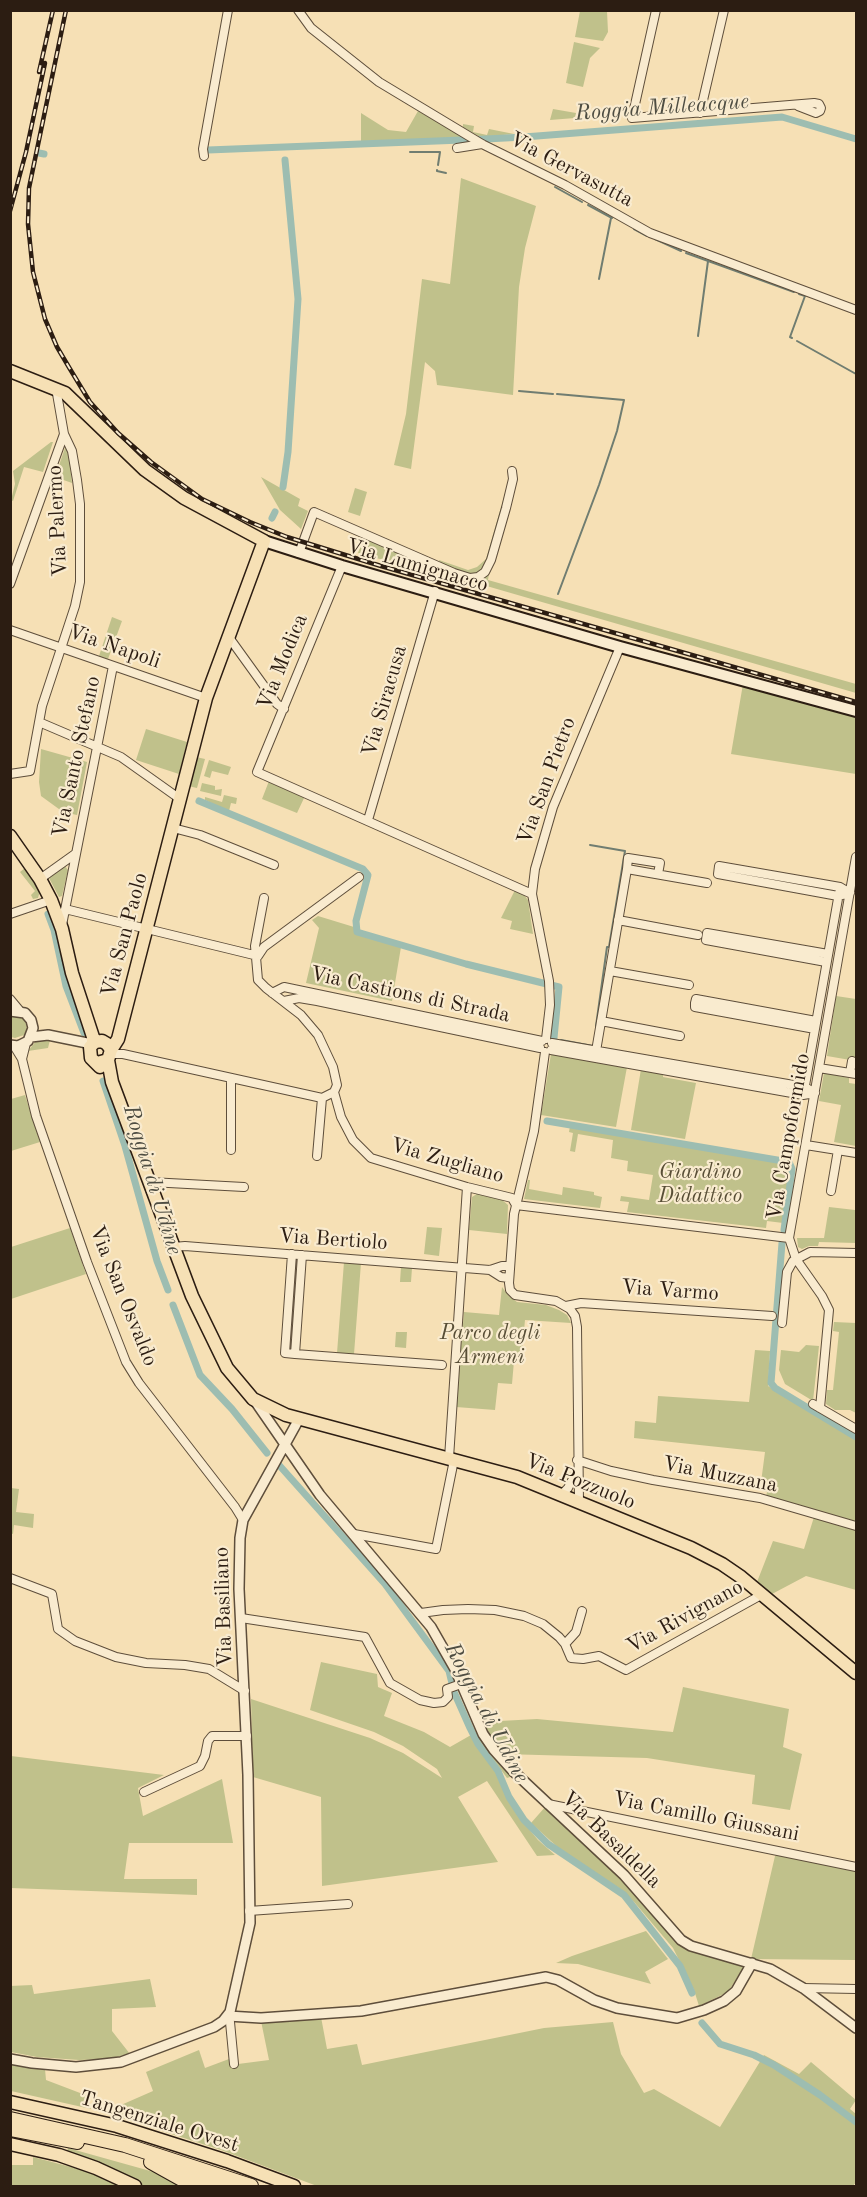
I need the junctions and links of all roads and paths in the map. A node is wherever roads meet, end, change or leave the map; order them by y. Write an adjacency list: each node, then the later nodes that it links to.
1 (228, 10): 9 (street)
2 (298, 10): 7 (street, Via Gervasutta)
3 (656, 10): 6 (street)
4 (724, 10): 6 (street)
5 (798, 106): 6 (street)
6 (700, 113)
7 (477, 141): 8 (street); 10 (street, Via Gervasutta)
8 (457, 148)
9 (204, 156)
10 (856, 310)
11 (10, 371): 12 (main road, Via Lumignacco)
12 (56, 388): 13 (street, Via Palermo); 15 (main road, Via Lumignacco)
13 (64, 435): 18 (street); 23 (street, Via Palermo)
14 (512, 471): 16 (street)
15 (264, 541): 16 (main road, Via Lumignacco); 21 (main road, Via San Paolo)
16 (299, 553): 17 (main road, Via Lumignacco)
17 (342, 566): 19 (main road, Via Lumignacco); 26 (street, Via Modica)
18 (10, 584)
19 (435, 591): 22 (main road, Via Lumignacco); 32 (street, Via Siracusa)
20 (10, 630): 23 (street, Via Napoli)
21 (228, 636): 25 (main road, Via San Paolo); 26 (street)
22 (620, 647): 27 (main road, Via Lumignacco); 43 (street, Via San Pietro)
23 (61, 648): 24 (street, Via Napoli); 28 (street, Via Palermo)
24 (114, 666): 25 (street, Via Napoli); 29 (street, Via Santo Stefano)
25 (206, 698): 31 (main road, Via San Paolo)
26 (284, 709): 32 (street, Via Modica)
27 (856, 711)
28 (39, 722): 29 (street); 30 (street, Via Palermo)
29 (97, 746): 31 (street); 35 (street, Via Santo Stefano)
30 (10, 774)
31 (180, 799): 33 (main road, Via San Paolo)
32 (368, 820): 43 (street)
33 (173, 828): 37 (street); 50 (main road, Via San Paolo)
34 (10, 836): 39 (main road, Via Pozzuolo)
35 (75, 854): 39 (street, Via Santo Stefano); 46 (street, Via Santo Stefano)
36 (856, 857): 42 (street, Via Campoformido)
37 (274, 865)
38 (359, 877): 52 (street)
39 (40, 879): 45 (main road, Via Pozzuolo)
40 (707, 883): 48 (street)
41 (839, 891): 41 (street); 42 (street); 53 (street, Via Campoformido)
42 (850, 893): 74 (street, Via Campoformido)
43 (532, 894): 69 (street, Via San Pietro)
44 (264, 898): 52 (street, Via Zugliano)
45 (51, 900): 47 (street); 49 (main road, Via Pozzuolo)
46 (65, 909): 49 (street, Via Santo Stefano); 50 (street)
47 (10, 914)
48 (618, 920): 51 (street); 54 (street)
49 (62, 929): 70 (main road, Via Pozzuolo)
50 (147, 930): 52 (street); 70 (main road, Via San Paolo)
51 (698, 935)
52 (258, 956): 56 (street, Via Zugliano)
53 (827, 958): 53 (street); 64 (street, Via Campoformido)
54 (610, 971): 55 (street); 62 (street)
55 (689, 985)
56 (272, 993): 58 (street, Via Zugliano); 69 (street, Via Castions di Strada)
57 (10, 999): 60 (street)
58 (284, 1001): 59 (street, Via Castions di Strada); 61 (street, Via Zugliano)
59 (314, 1001): 61 (street, Via Castions di Strada); 69 (street, Via Castions di Strada)
60 (15, 1011): 63 (street)
61 (301, 1015): 78 (street, Via Zugliano)
62 (601, 1021): 66 (street); 71 (street)
63 (33, 1024): 65 (street); 67 (street)
64 (815, 1025): 64 (street, Via Campoformido); 77 (street, Via Campoformido)
65 (48, 1035): 67 (street); 70 (street)
66 (681, 1036)
67 (28, 1040): 68 (street); 72 (street, Via San Osvaldo)
68 (13, 1045): 72 (street, Via San Osvaldo)
69 (546, 1045): 71 (street, Via Castions di Strada); 90 (street, Via San Pietro)
70 (103, 1053): 76 (street); 86 (main road, Via Pozzuolo)
71 (596, 1054): 77 (street, Via Castions di Strada)
72 (22, 1059): 115 (street, Via San Osvaldo)
73 (852, 1061): 75 (street)
74 (819, 1068): 75 (street); 79 (street, Via Campoformido)
75 (853, 1073)
76 (231, 1078): 80 (street); 82 (street)
77 (804, 1091): 79 (street, Via Castions di Strada)
78 (334, 1092): 80 (street); 88 (street, Via Zugliano)
79 (815, 1093): 81 (street, Via Campoformido)
80 (322, 1098): 85 (street)
81 (806, 1145): 83 (street); 91 (street, Via Campoformido)
82 (231, 1150)
83 (838, 1150): 84 (street); 89 (street)
84 (856, 1153)
85 (317, 1156)
86 (150, 1182): 87 (street); 92 (main road, Via Pozzuolo)
87 (244, 1186)
88 (467, 1187): 90 (street, Via Zugliano); 98 (street)
89 (831, 1191)
90 (516, 1206): 91 (street, Via Zugliano); 97 (street, Via San Pietro)
91 (789, 1238): 96 (street, Via Campoformido)
92 (173, 1247): 94 (street, Via Bertiolo); 106 (main road, Via Pozzuolo)
93 (856, 1253): 96 (street)
94 (292, 1254): 95 (street, Via Bertiolo); 104 (street)
95 (302, 1255): 98 (street, Via Bertiolo); 104 (street)
96 (796, 1259): 103 (street); 108 (street, Via Campoformido)
97 (510, 1266): 99 (street, Via Bertiolo); 100 (street, Via San Pietro)
98 (463, 1268): 99 (street, Via Bertiolo); 110 (street)
99 (490, 1270): 100 (street, Via Bertiolo)
100 (509, 1278): 101 (street)
101 (566, 1306): 102 (street, Via Varmo); 111 (street)
102 (771, 1316)
103 (782, 1323)
104 (295, 1354): 105 (street)
105 (442, 1365)
106 (254, 1399): 107 (main road, Via Pozzuolo); 109 (street, Via Pozzuolo)
107 (299, 1419): 109 (street, Via Basiliano); 110 (main road, Via Pozzuolo)
108 (856, 1429)
109 (284, 1445): 115 (street, Via Basiliano); 117 (street, Via Basaldella)
110 (452, 1459): 113 (main road, Via Pozzuolo); 117 (street)
111 (577, 1460): 112 (street); 116 (street, Via Muzzana)
112 (577, 1470): 113 (street); 114 (street)
113 (561, 1495): 114 (main road, Via Pozzuolo)
114 (579, 1502): 119 (main road, Via Pozzuolo)
115 (243, 1520): 122 (street, Via Basiliano)
116 (856, 1526)
117 (354, 1534): 121 (street, Via Basaldella)
118 (10, 1578): 126 (street)
119 (764, 1594): 123 (street, Via Rivignano); 124 (main road, Via Pozzuolo)
120 (582, 1611): 123 (street)
121 (421, 1613): 123 (street, Via Rivignano); 125 (street, Via Basaldella)
122 (241, 1618): 125 (street); 126 (street, Via Basiliano)
123 (565, 1644)
124 (856, 1673)
125 (455, 1686): 129 (street, Via Basaldella)
126 (245, 1691): 127 (street, Via Basiliano)
127 (247, 1736): 128 (street); 132 (street, Via Basiliano)
128 (144, 1792)
129 (548, 1804): 130 (street, Via Camillo Giussani); 133 (street, Via Basaldella)
130 (856, 1867)
131 (348, 1904): 132 (street)
132 (249, 1911): 136 (street, Via Basiliano)
133 (752, 1964): 134 (street, Via Basaldella); 136 (street)
134 (803, 1988): 135 (street); 137 (street, Via Basaldella)
135 (856, 1989)
136 (228, 2016): 138 (street); 139 (street)
137 (856, 2028)
138 (10, 2059)
139 (234, 2064)
140 (10, 2100): 149 (main road, Tangenziale Ovest)
141 (10, 2119): 148 (highway)
142 (10, 2129): 144 (highway)
143 (10, 2144): 145 (main road)
144 (151, 2162): 146 (highway); 147 (highway)
145 (135, 2187)
146 (194, 2187)
147 (222, 2187)
148 (251, 2187)
149 (294, 2187)

